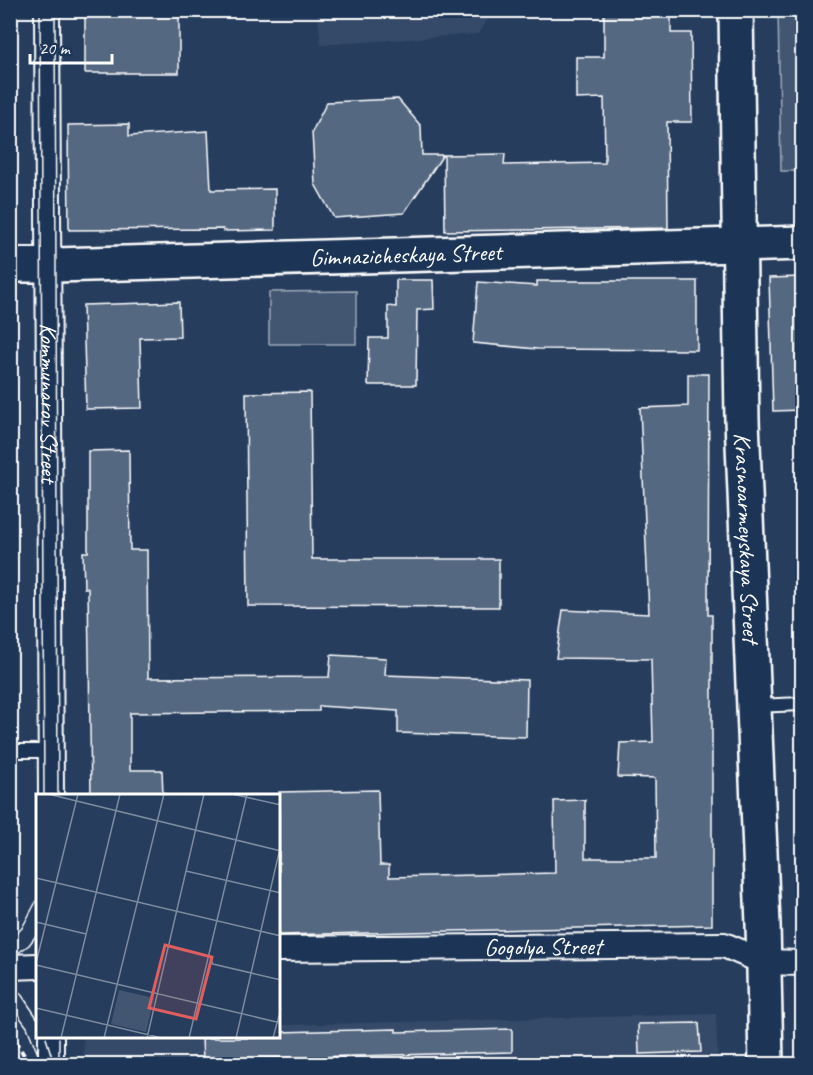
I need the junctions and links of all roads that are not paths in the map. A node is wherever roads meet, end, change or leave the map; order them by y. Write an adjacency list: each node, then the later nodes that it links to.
1 (47, 10): 6 (street, Kommunarov Street)
2 (736, 10): 4 (street, Krasnoarmeyskaya Street)
3 (802, 243): 4 (street, Gimnazicheskaya Street)
4 (740, 245): 6 (street, Gimnazicheskaya Street); 8 (street, Krasnoarmeyskaya Street)
5 (10, 265): 6 (street, Gimnazicheskaya Street)
6 (48, 265): 10 (street, Kommunarov Street)
7 (802, 705): 8 (lane)
8 (754, 706): 13 (street, Krasnoarmeyskaya Street)
9 (10, 751): 10 (lane)
10 (50, 751): 11 (street, Kommunarov Street)
11 (51, 794)
12 (280, 949): 13 (street, Gogolya Street)
13 (764, 963): 14 (street, Gogolya Street); 19 (street, Krasnoarmeyskaya Street)
14 (802, 963)
15 (36, 966): 16 (street)
16 (10, 967)
17 (51, 1039): 18 (street)
18 (51, 1065)
19 (766, 1065)

